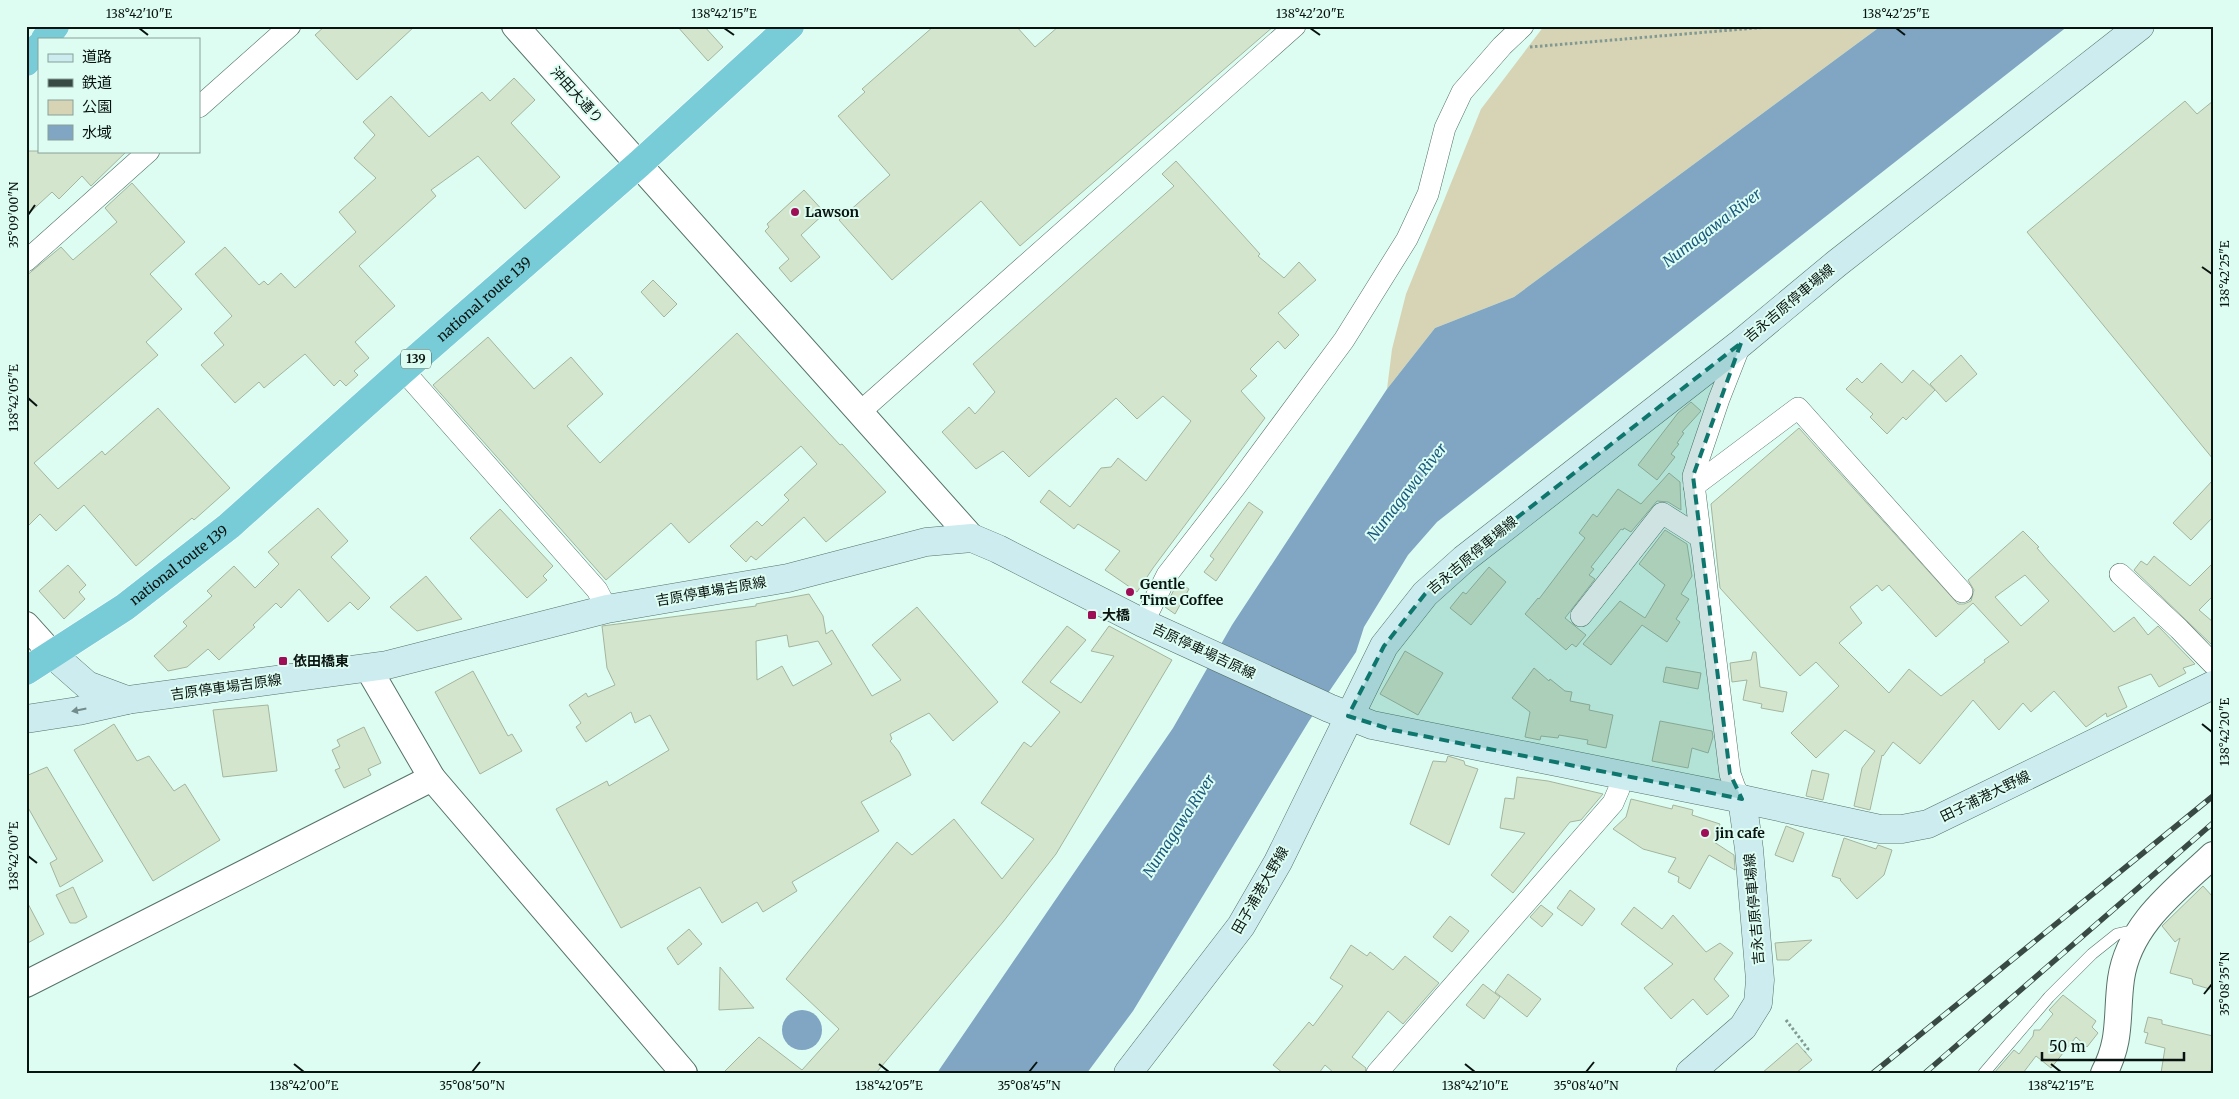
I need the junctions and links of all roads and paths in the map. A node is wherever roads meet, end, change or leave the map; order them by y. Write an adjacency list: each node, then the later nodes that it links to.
1 (55, 26): 9 (highway)
2 (290, 26): 13 (street)
3 (515, 26): 15 (street, 沖田大通り)
4 (790, 26): 15 (highway, national route 139 / 139)
5 (1295, 26): 19 (street)
6 (1523, 26): 10 (street)
7 (1779, 26): 10 (path)
8 (2140, 26): 17 (main road, 吉永吉原停車場線)
9 (46, 38)
10 (1502, 46): 27 (street)
11 (38, 48): 12 (highway)
12 (26, 62)
13 (200, 106)
14 (149, 152): 16 (street)
15 (639, 164): 18 (highway, national route 139 / 139); 19 (street, 沖田大通り)
16 (26, 261)
17 (1741, 343): 20 (street); 35 (main road, 吉永吉原停車場線)
18 (403, 370): 25 (street); 29 (highway, national route 139 / 139)
19 (860, 412): 22 (street, 沖田大通り)
20 (1694, 486): 21 (street); 24 (street)
21 (1700, 537): 26 (street); 39 (street)
22 (972, 538): 25 (main road, 吉原停車場吉原線); 27 (main road, 吉原停車場吉原線)
23 (2120, 574): 30 (street)
24 (1962, 592)
25 (607, 609): 31 (main road, 吉原停車場吉原線)
26 (1581, 616)
27 (1143, 623): 35 (main road, 吉原停車場吉原線)
28 (26, 625): 29 (street)
29 (53, 655): 32 (highway, national route 139 / 139); 34 (main road, 吉原停車場吉原線)
30 (2213, 664)
31 (368, 668): 34 (main road, 吉原停車場吉原線); 38 (street)
32 (26, 671)
33 (2213, 685): 39 (main road, 田子浦港大野線)
34 (127, 700): 36 (main road, one-way to 36)
35 (1339, 712): 37 (main road); 46 (main road, 田子浦港大野線)
36 (26, 719)
37 (1620, 774): 39 (main road); 47 (street)
38 (432, 778): 42 (street); 45 (street)
39 (1742, 799): 48 (main road, 吉永吉原停車場線)
40 (2213, 855): 41 (street)
41 (2136, 935): 49 (lane); 50 (street)
42 (26, 984)
43 (1786, 1020): 44 (path)
44 (1805, 1052)
45 (684, 1073)
46 (1128, 1073)
47 (1378, 1073)
48 (1690, 1073)
49 (1984, 1073)
50 (2104, 1073)

